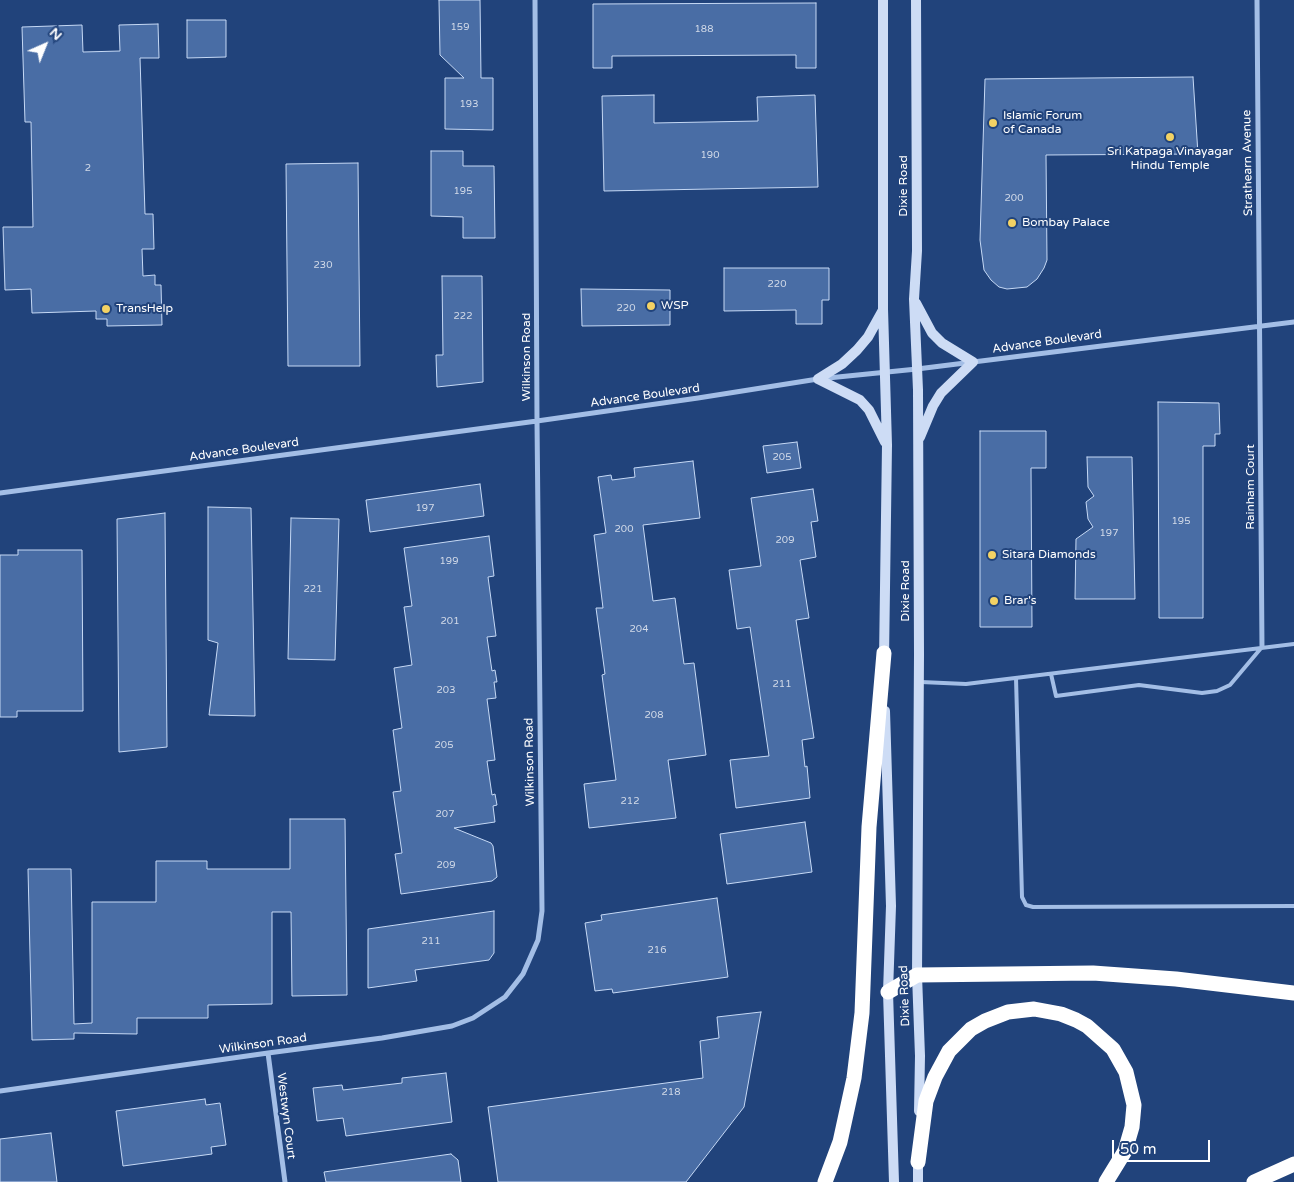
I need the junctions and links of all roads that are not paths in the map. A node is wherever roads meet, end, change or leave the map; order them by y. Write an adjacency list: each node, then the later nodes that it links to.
1 (535, 0): 13 (street, Wilkinson Road)
2 (883, 0): 6 (main road, Dixie Road)
3 (916, 0): 5 (main road, Dixie Road)
4 (1256, 0): 8 (street, Strathearn Avenue)
5 (914, 300): 9 (main road); 10 (main road, Dixie Road)
6 (883, 309): 11 (main road, Dixie Road); 12 (main road)
7 (1294, 322): 8 (street, Advance Boulevard)
8 (1260, 326): 9 (street, Advance Boulevard); 18 (street, Rainham Court)
9 (973, 362): 10 (street, Advance Boulevard); 14 (main road)
10 (917, 369): 11 (street, Advance Boulevard); 14 (main road, Dixie Road)
11 (885, 373): 12 (street, Advance Boulevard); 15 (main road, Dixie Road)
12 (818, 379): 13 (street, Advance Boulevard); 15 (main road)
13 (537, 421): 16 (street, Advance Boulevard); 27 (street, Wilkinson Road)
14 (918, 443): 22 (main road, Dixie Road)
15 (887, 446): 19 (main road, Dixie Road)
16 (0, 493)
17 (1294, 644): 18 (lane)
18 (1262, 647): 20 (lane); 20 (lane)
19 (884, 653): 25 (main road, Dixie Road); 32 (highway)
20 (1051, 674): 21 (lane)
21 (1016, 678): 22 (lane); 23 (lane)
22 (919, 682): 24 (main road, Dixie Road)
23 (1294, 906)
24 (917, 975): 25 (highway); 26 (highway); 29 (main road, Dixie Road)
25 (888, 992): 33 (main road, Dixie Road)
26 (1294, 994)
27 (268, 1053): 28 (street, Wilkinson Road); 31 (street, Westwyn Court)
28 (0, 1091)
29 (918, 1162): 34 (main road, Dixie Road); 35 (highway)
30 (1294, 1164): 36 (highway)
31 (285, 1182)
32 (825, 1182)
33 (894, 1182)
34 (918, 1182)
35 (1106, 1182)
36 (1254, 1182)

